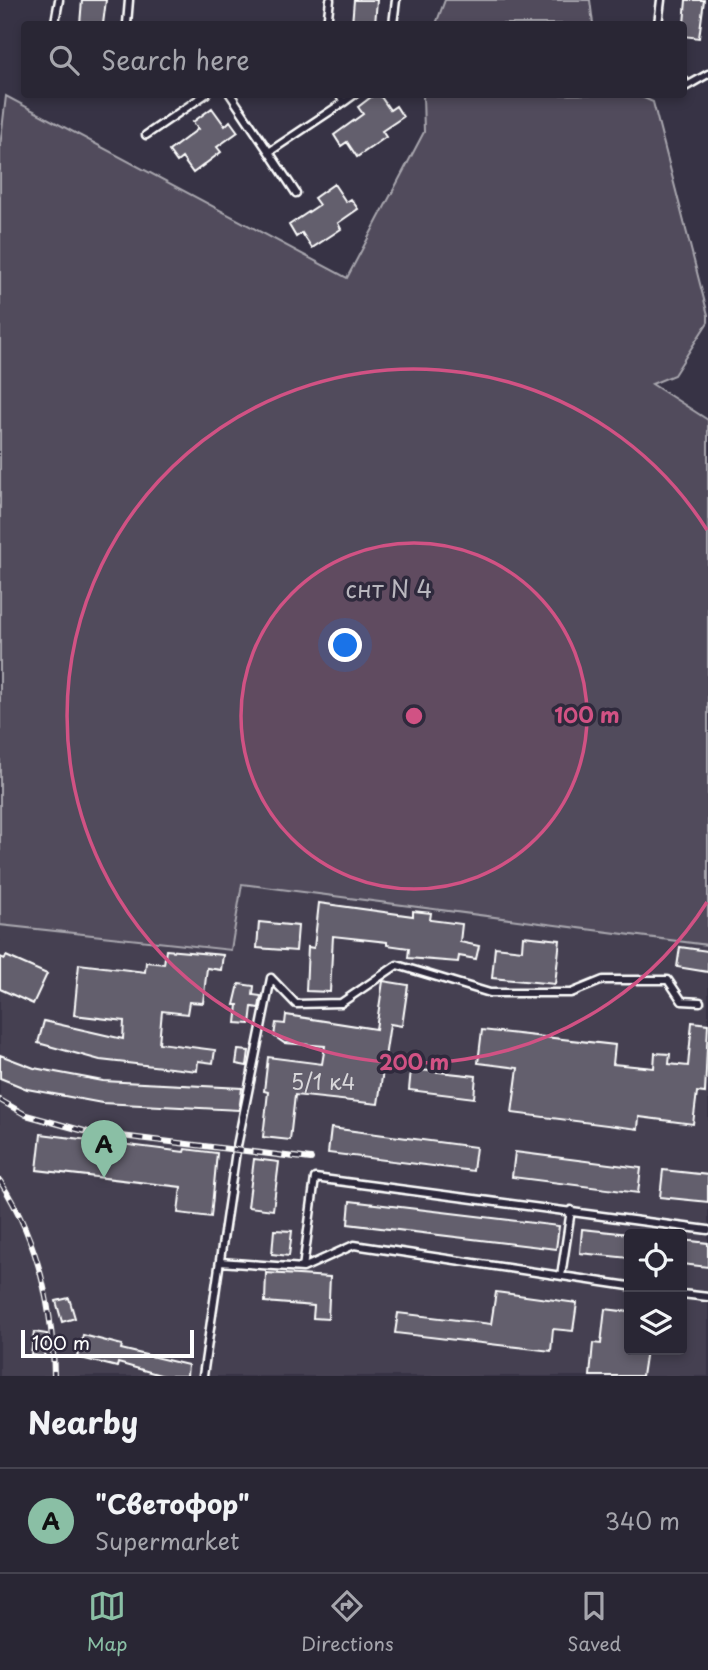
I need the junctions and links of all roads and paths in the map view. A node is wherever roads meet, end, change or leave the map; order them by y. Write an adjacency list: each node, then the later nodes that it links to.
1 (59, 0): 6 (lane)
2 (129, 0): 7 (lane)
3 (330, 0): 8 (lane)
4 (396, 0): 9 (lane)
5 (661, 0): 10 (lane)
6 (55, 21)
7 (127, 21)
8 (327, 21)
9 (393, 21)
10 (658, 21)
11 (708, 74): 12 (lane)
12 (687, 86)
13 (200, 98): 18 (lane)
14 (233, 98): 19 (lane)
15 (342, 98): 17 (lane)
16 (350, 98): 17 (lane)
17 (344, 102): 19 (lane)
18 (146, 135)
19 (269, 152): 20 (lane)
20 (296, 193)
21 (700, 1002): 24 (lane)
22 (571, 1210): 23 (lane); 25 (lane); 26 (lane)
23 (708, 1230)
24 (220, 1262): 25 (lane); 30 (lane)
25 (303, 1268): 26 (lane)
26 (561, 1276): 27 (lane)
27 (624, 1285)
28 (687, 1294): 29 (lane)
29 (708, 1297)
30 (203, 1376)

